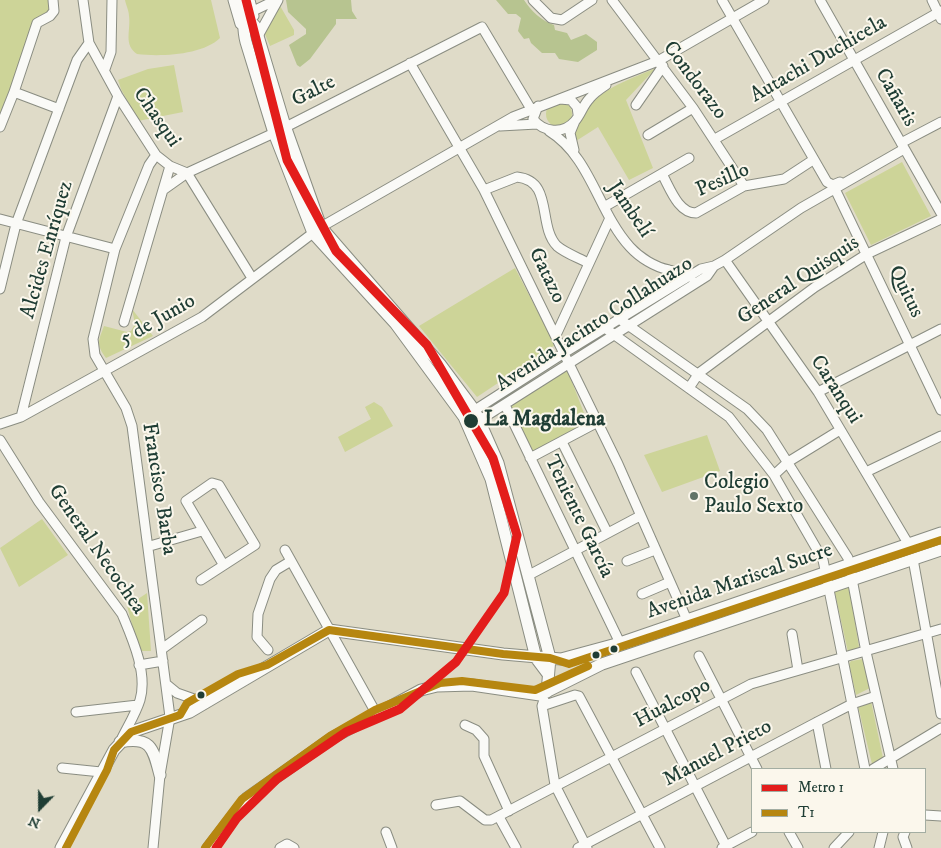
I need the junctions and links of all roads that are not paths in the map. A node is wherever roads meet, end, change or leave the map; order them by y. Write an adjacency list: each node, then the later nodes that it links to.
1 (64, 0): 15 (street)
2 (83, 0): 21 (street)
3 (112, 0): 25 (street)
4 (233, 0): 19 (street)
5 (241, 0): 16 (main road)
6 (250, 0): 16 (street)
7 (277, 0): 16 (street); 20 (street)
8 (533, 0): 9 (street)
9 (592, 0)
10 (612, 0): 24 (street, Condorazo)
11 (722, 0): 18 (street)
12 (764, 0): 18 (street)
13 (820, 0): 22 (street, Cañaris)
14 (932, 0): 17 (street)
15 (54, 1): 27 (street)
16 (249, 13): 19 (main road); 20 (main road)
17 (940, 14): 22 (street, Autachi Duchicela)
18 (733, 18): 24 (street); 30 (street)
19 (242, 30): 42 (main road)
20 (257, 31): 38 (main road)
21 (89, 43): 25 (street, Chasqui); 34 (street)
22 (853, 60): 30 (street, Autachi Duchicela); 45 (street, Cañaris)
23 (410, 63): 32 (street, Galte); 38 (street, Galte); 46 (street, Gatazo)
24 (660, 64): 26 (street); 31 (street); 33 (street, Condorazo)
25 (105, 69): 28 (street, Chasqui)
26 (612, 81): 29 (street); 35 (street)
27 (14, 92): 34 (street); 40 (street)
28 (118, 96): 48 (street, Chasqui); 66 (street, Alcides Enríquez)
29 (560, 99): 32 (street); 35 (street)
30 (781, 103): 44 (street, Autachi Duchicela); 50 (street)
31 (636, 105)
32 (534, 108): 37 (street); 39 (street, 5 de Junio)
33 (693, 108): 43 (street); 44 (street, Condorazo)
34 (59, 109): 64 (street)
35 (577, 118): 41 (street); 47 (street, Jambelí)
36 (941, 122): 45 (street, Avenida Jacinto Collahuazo)
37 (537, 124): 39 (street); 41 (street)
38 (285, 126): 42 (street, Galte); 65 (main road)
39 (500, 126): 46 (street, 5 de Junio)
40 (0, 127)
41 (549, 131): 47 (street, Jambelí)
42 (274, 132): 52 (street, Galte); 65 (main road)
43 (648, 134)
44 (715, 139): 55 (street, Condorazo)
45 (902, 146): 54 (street, Avenida Jacinto Collahuazo); 60 (street, Cañaris)
46 (460, 148): 57 (street, Gatazo); 65 (street, 5 de Junio)
47 (574, 152): 59 (street, Jambelí)
48 (156, 154): 51 (street, Chasqui); 67 (street, Francisco Barba)
49 (688, 158): 53 (street)
50 (813, 160): 54 (street); 55 (street, Pesillo)
51 (170, 166): 52 (street, Chasqui); 56 (street)
52 (187, 173): 56 (street, Galte); 71 (street, Chasqui)
53 (662, 174): 55 (street, Pesillo); 59 (street)
54 (850, 181): 58 (street, Avenida Jacinto Collahuazo)
55 (744, 186)
56 (163, 190): 75 (street)
57 (484, 190): 70 (street); 80 (street, Gatazo)
58 (835, 190): 68 (street, Quitus); 69 (street, Avenida Jacinto Collahuazo)
59 (604, 207): 61 (street, Jambelí)
60 (941, 213)
61 (610, 218): 70 (street); 72 (street, Jambelí)
62 (0, 219): 64 (street)
63 (941, 219): 68 (street, General Quisquis)
64 (16, 224): 66 (street); 73 (street)
65 (317, 230): 71 (street, 5 de Junio); 91 (main road); 93 (main road)
66 (66, 237): 67 (street); 92 (street, Alcides Enríquez)
67 (114, 249): 85 (street, Francisco Barba)
68 (867, 254): 76 (street, General Quisquis); 82 (street, Quitus)
69 (725, 260): 72 (street, Avenida Jacinto Collahuazo); 76 (street, Caranqui)
70 (588, 263): 80 (street)
71 (252, 278): 85 (street, 5 de Junio)
72 (693, 279): 74 (street, Avenida Jacinto Collahuazo); 77 (street, Avenida Jacinto Collahuazo)
73 (0, 288)
74 (618, 318): 77 (street); 78 (street, Avenida Jacinto Collahuazo)
75 (124, 322)
76 (767, 322): 86 (street, General Quisquis); 88 (street, Caranqui)
77 (628, 325): 81 (street, Avenida Jacinto Collahuazo); 86 (street)
78 (605, 328): 81 (street); 83 (street, Avenida Jacinto Collahuazo)
79 (941, 329): 82 (street)
80 (556, 334): 83 (street, Gatazo)
81 (614, 334): 84 (street, Avenida Jacinto Collahuazo); 87 (street)
82 (911, 344): 88 (street); 90 (street, Quitus)
83 (564, 353): 84 (street, Gatazo); 91 (street, Avenida Jacinto Collahuazo)
84 (569, 364): 89 (street, Avenida Jacinto Collahuazo); 94 (street, Gatazo)
85 (105, 370): 92 (street, 5 de Junio); 111 (street, Francisco Barba)
86 (699, 373): 87 (street, General Quisquis); 103 (street)
87 (689, 388): 105 (street)
88 (818, 392): 96 (street, Caranqui)
89 (505, 405): 91 (street, Avenida Jacinto Collahuazo); 102 (street, Teniente García)
90 (941, 410)
91 (477, 416): 93 (street, Avenida Jacinto Collahuazo); 100 (main road)
92 (21, 417): 95 (street, 5 de Junio)
93 (466, 422): 101 (main road)
94 (596, 423): 99 (street); 106 (street, Gatazo)
95 (0, 424)
96 (840, 430): 103 (street); 104 (street, Caranqui)
97 (941, 436): 104 (street)
98 (0, 440): 145 (street, General Necochea)
99 (562, 442): 102 (street); 108 (street)
100 (492, 448): 101 (main road); 122 (main road)
101 (480, 455): 132 (main road)
102 (530, 458): 113 (street, Teniente García)
103 (788, 462): 105 (street); 120 (street)
104 (866, 472): 110 (street, Caranqui)
105 (774, 475): 121 (street)
106 (640, 516): 108 (street); 114 (street, Gatazo)
107 (202, 531): 111 (street); 119 (street); 119 (street)
108 (607, 532): 113 (street)
109 (941, 533): 110 (main road, Avenida Mariscal Sucre)
110 (909, 545): 120 (main road, Avenida Mariscal Sucre)
111 (150, 546): 136 (street, Francisco Barba)
112 (285, 550): 117 (street)
113 (574, 550): 122 (street); 135 (street, Teniente García)
114 (655, 550): 118 (street); 125 (street, Gatazo)
115 (941, 550): 116 (main road, Avenida Mariscal Sucre)
116 (913, 559): 123 (main road, Avenida Mariscal Sucre); 134 (street)
117 (291, 561): 131 (street); 137 (street)
118 (627, 561)
119 (223, 564): 124 (street)
120 (850, 564): 121 (main road, Avenida Mariscal Sucre); 123 (street)
121 (826, 572): 126 (street); 129 (main road, Avenida Mariscal Sucre)
122 (529, 575): 142 (main road)
123 (852, 578): 126 (main road, Avenida Mariscal Sucre); 138 (street)
124 (201, 580)
125 (670, 582): 127 (street); 129 (street, Gatazo)
126 (829, 586): 143 (street); 150 (main road, Avenida Mariscal Sucre)
127 (642, 594)
128 (202, 620): 136 (street)
129 (686, 620): 135 (main road, Avenida Mariscal Sucre)
130 (941, 629): 134 (street, Hualcopo)
131 (329, 630): 139 (main road, Avenida Mariscal Sucre); 158 (street); 160 (main road)
132 (530, 631): 139 (main road); 141 (main road)
133 (792, 634): 146 (street)
134 (927, 634): 138 (street, Hualcopo); 159 (street)
135 (620, 643): 142 (main road, Avenida Mariscal Sucre)
136 (162, 649): 144 (street, Francisco Barba)
137 (268, 650)
138 (866, 652): 143 (street, Hualcopo); 151 (street)
139 (503, 654): 141 (main road, Avenida Mariscal Sucre)
140 (699, 656): 153 (street)
141 (536, 658): 142 (main road, Avenida Mariscal Sucre); 148 (main road)
142 (550, 658): 148 (main road)
143 (842, 658): 146 (street, Hualcopo); 154 (street)
144 (163, 661): 145 (street); 149 (street, Francisco Barba)
145 (140, 666): 155 (street, General Necochea)
146 (798, 670): 153 (street, Hualcopo)
147 (636, 672): 164 (street)
148 (548, 674): 150 (main road)
149 (166, 684): 152 (street); 160 (street, Francisco Barba)
150 (547, 692): 156 (street); 158 (main road, Avenida Mariscal Sucre)
151 (876, 696): 154 (street, Manuel Prieto); 168 (street)
152 (194, 699)
153 (721, 699): 164 (street, Hualcopo); 167 (street)
154 (852, 704): 161 (street, Manuel Prieto); 172 (street)
155 (138, 705): 157 (street); 165 (street, General Necochea)
156 (542, 706): 166 (street); 177 (street)
157 (76, 712)
158 (376, 712): 193 (main road, Avenida Mariscal Sucre)
159 (941, 714)
160 (170, 717): 165 (main road); 176 (street, Francisco Barba)
161 (817, 722): 167 (street, Manuel Prieto); 171 (street)
162 (465, 725): 180 (street)
163 (941, 728): 168 (street)
164 (666, 729): 166 (street, Hualcopo); 178 (street)
165 (120, 742): 175 (main road, General Necochea); 176 (main road)
166 (612, 756): 177 (street, Hualcopo); 181 (street)
167 (750, 756): 170 (street); 178 (street, Manuel Prieto)
168 (892, 758): 173 (street); 174 (street)
169 (62, 768): 175 (street)
170 (756, 768)
171 (826, 768)
172 (865, 768)
173 (875, 768)
174 (893, 768)
175 (101, 772): 196 (main road, General Necochea)
176 (160, 775): 197 (street, Francisco Barba)
177 (555, 784): 180 (street, Hualcopo); 194 (street)
178 (695, 786): 181 (street, Manuel Prieto); 195 (street)
179 (436, 805): 184 (street)
180 (509, 811): 184 (street, Hualcopo)
181 (642, 814): 194 (street, Manuel Prieto); 202 (street)
182 (926, 815): 183 (street)
183 (941, 816)
184 (499, 817): 201 (street)
185 (386, 832): 200 (street)
186 (751, 833): 195 (street)
187 (790, 833): 203 (street)
188 (848, 833): 204 (street)
189 (878, 833): 192 (street)
190 (883, 833): 192 (street)
191 (905, 833): 205 (street)
192 (879, 846)
193 (211, 847)
194 (584, 847)
195 (725, 847)
196 (61, 848)
197 (153, 848)
198 (280, 848): 199 (street)
199 (294, 848)
200 (392, 848)
201 (516, 848)
202 (660, 848)
203 (798, 848)
204 (834, 848)
205 (907, 848)

